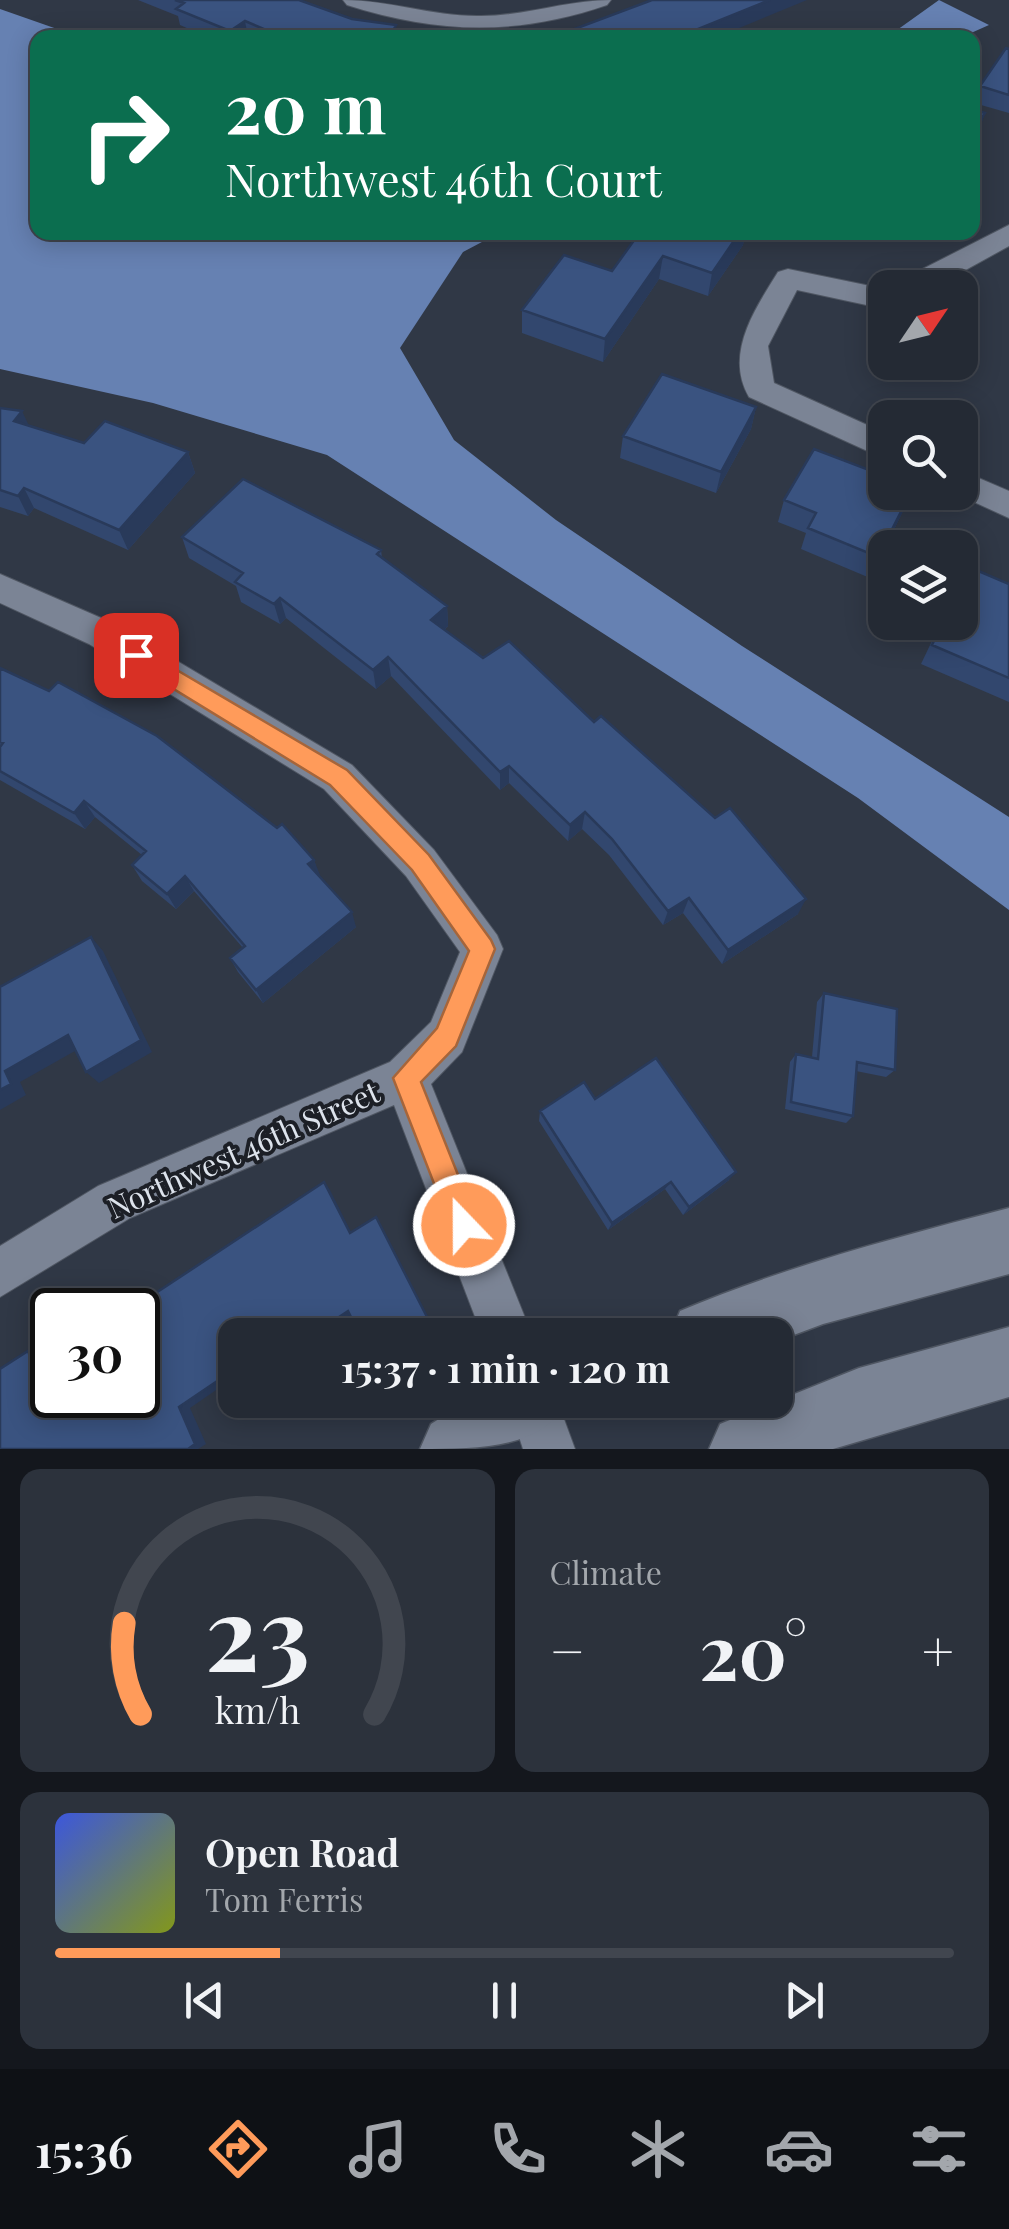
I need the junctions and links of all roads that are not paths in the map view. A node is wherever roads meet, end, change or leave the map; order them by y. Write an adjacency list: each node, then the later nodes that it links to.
1 (355, 0): 2 (street)
2 (599, 0)
3 (1009, 234): 4 (street)
4 (942, 270)
5 (868, 295): 6 (street)
6 (868, 439)
7 (978, 490): 8 (street)
8 (1009, 505)
9 (0, 588): 10 (street)
10 (406, 1078): 12 (street, Northwest 46th Street); 13 (street, Northwest 46th Street)
11 (1009, 1241): 14 (street)
12 (0, 1273)
13 (500, 1318)
14 (749, 1318)
15 (1009, 1362): 20 (street)
16 (505, 1418): 18 (street)
17 (539, 1418): 19 (street)
18 (456, 1449)
19 (549, 1449)
20 (745, 1449)

